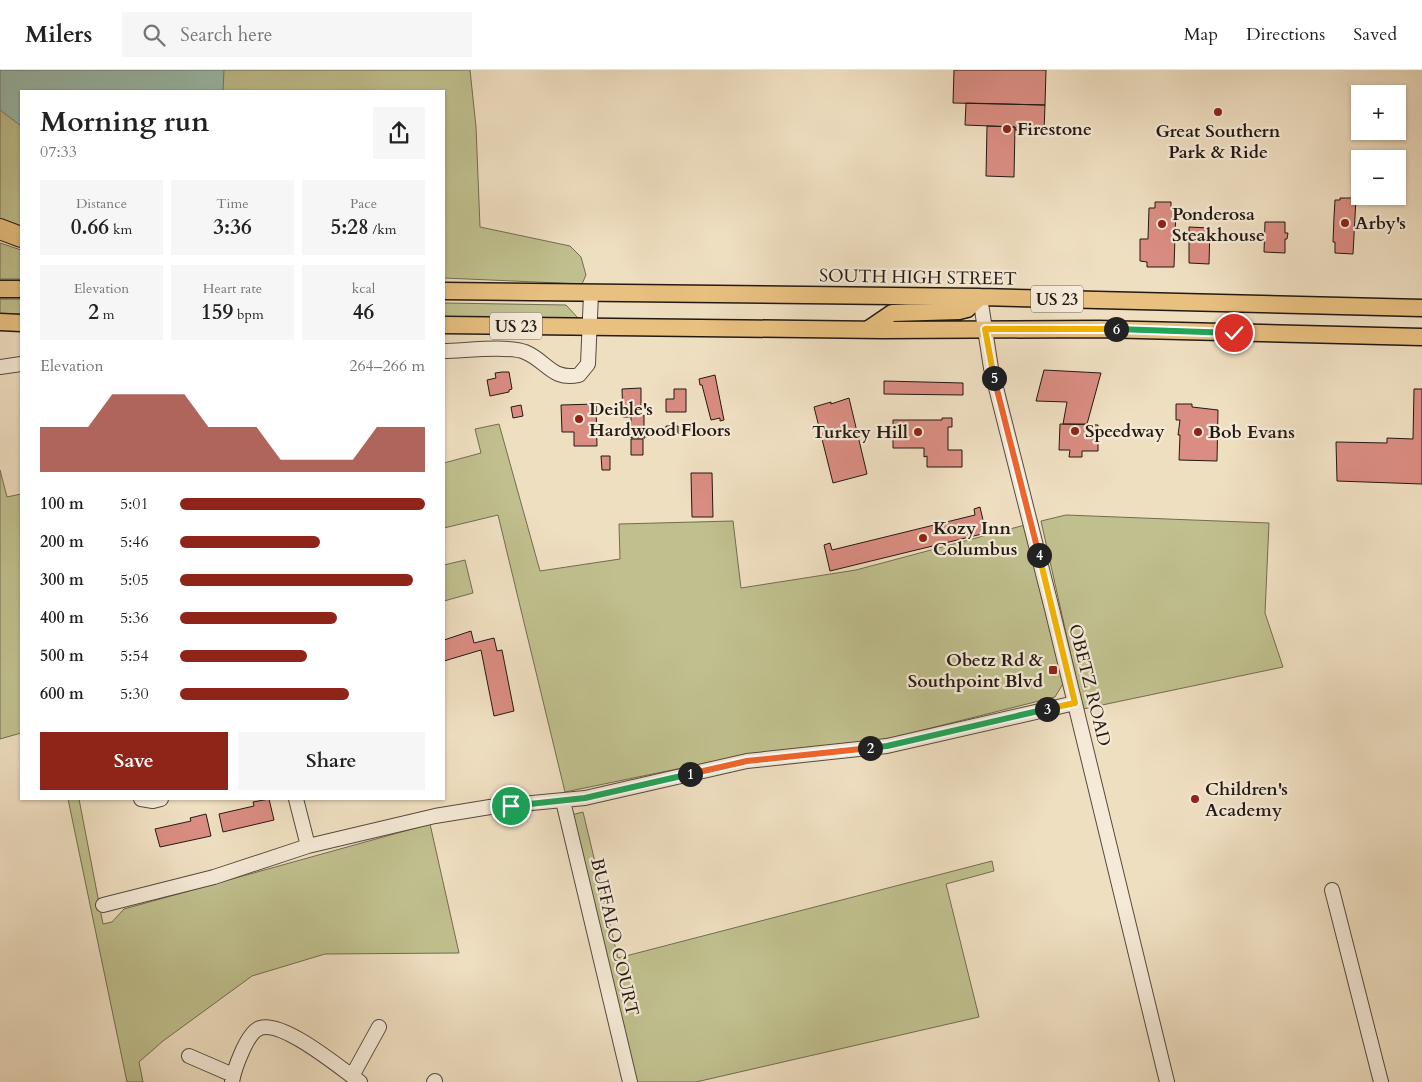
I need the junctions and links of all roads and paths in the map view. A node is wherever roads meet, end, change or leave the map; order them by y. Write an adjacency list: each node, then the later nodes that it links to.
1 (0, 228): 2 (highway)
2 (20, 237)
3 (0, 289): 4 (main road)
4 (20, 289)
5 (445, 291): 6 (main road, SOUTH HIGH STREET / US 23)
6 (591, 294): 7 (main road, SOUTH HIGH STREET / US 23); 12 (street)
7 (980, 297): 8 (main road, SOUTH HIGH STREET / US 23); 13 (street, OBETZ ROAD); 14 (main road)
8 (1422, 308)
9 (0, 322): 10 (main road)
10 (20, 322)
11 (445, 325): 12 (main road, US 23)
12 (589, 327): 14 (main road, US 23); 16 (street)
13 (985, 329): 14 (main road, US 23); 15 (main road, US 23); 19 (street, OBETZ ROAD)
14 (867, 330)
15 (1422, 337)
16 (445, 351)
17 (20, 364): 18 (street)
18 (0, 367)
19 (1075, 703): 21 (street); 30 (street, OBETZ ROAD)
20 (296, 800): 22 (street)
21 (563, 801): 22 (street); 29 (street, BUFFALO COURT)
22 (308, 846): 24 (street)
23 (1332, 890): 31 (street)
24 (103, 905)
25 (378, 1027): 28 (street)
26 (189, 1056): 27 (street)
27 (232, 1079): 28 (street)
28 (356, 1079)
29 (630, 1082)
30 (1167, 1082)
31 (1381, 1082)

